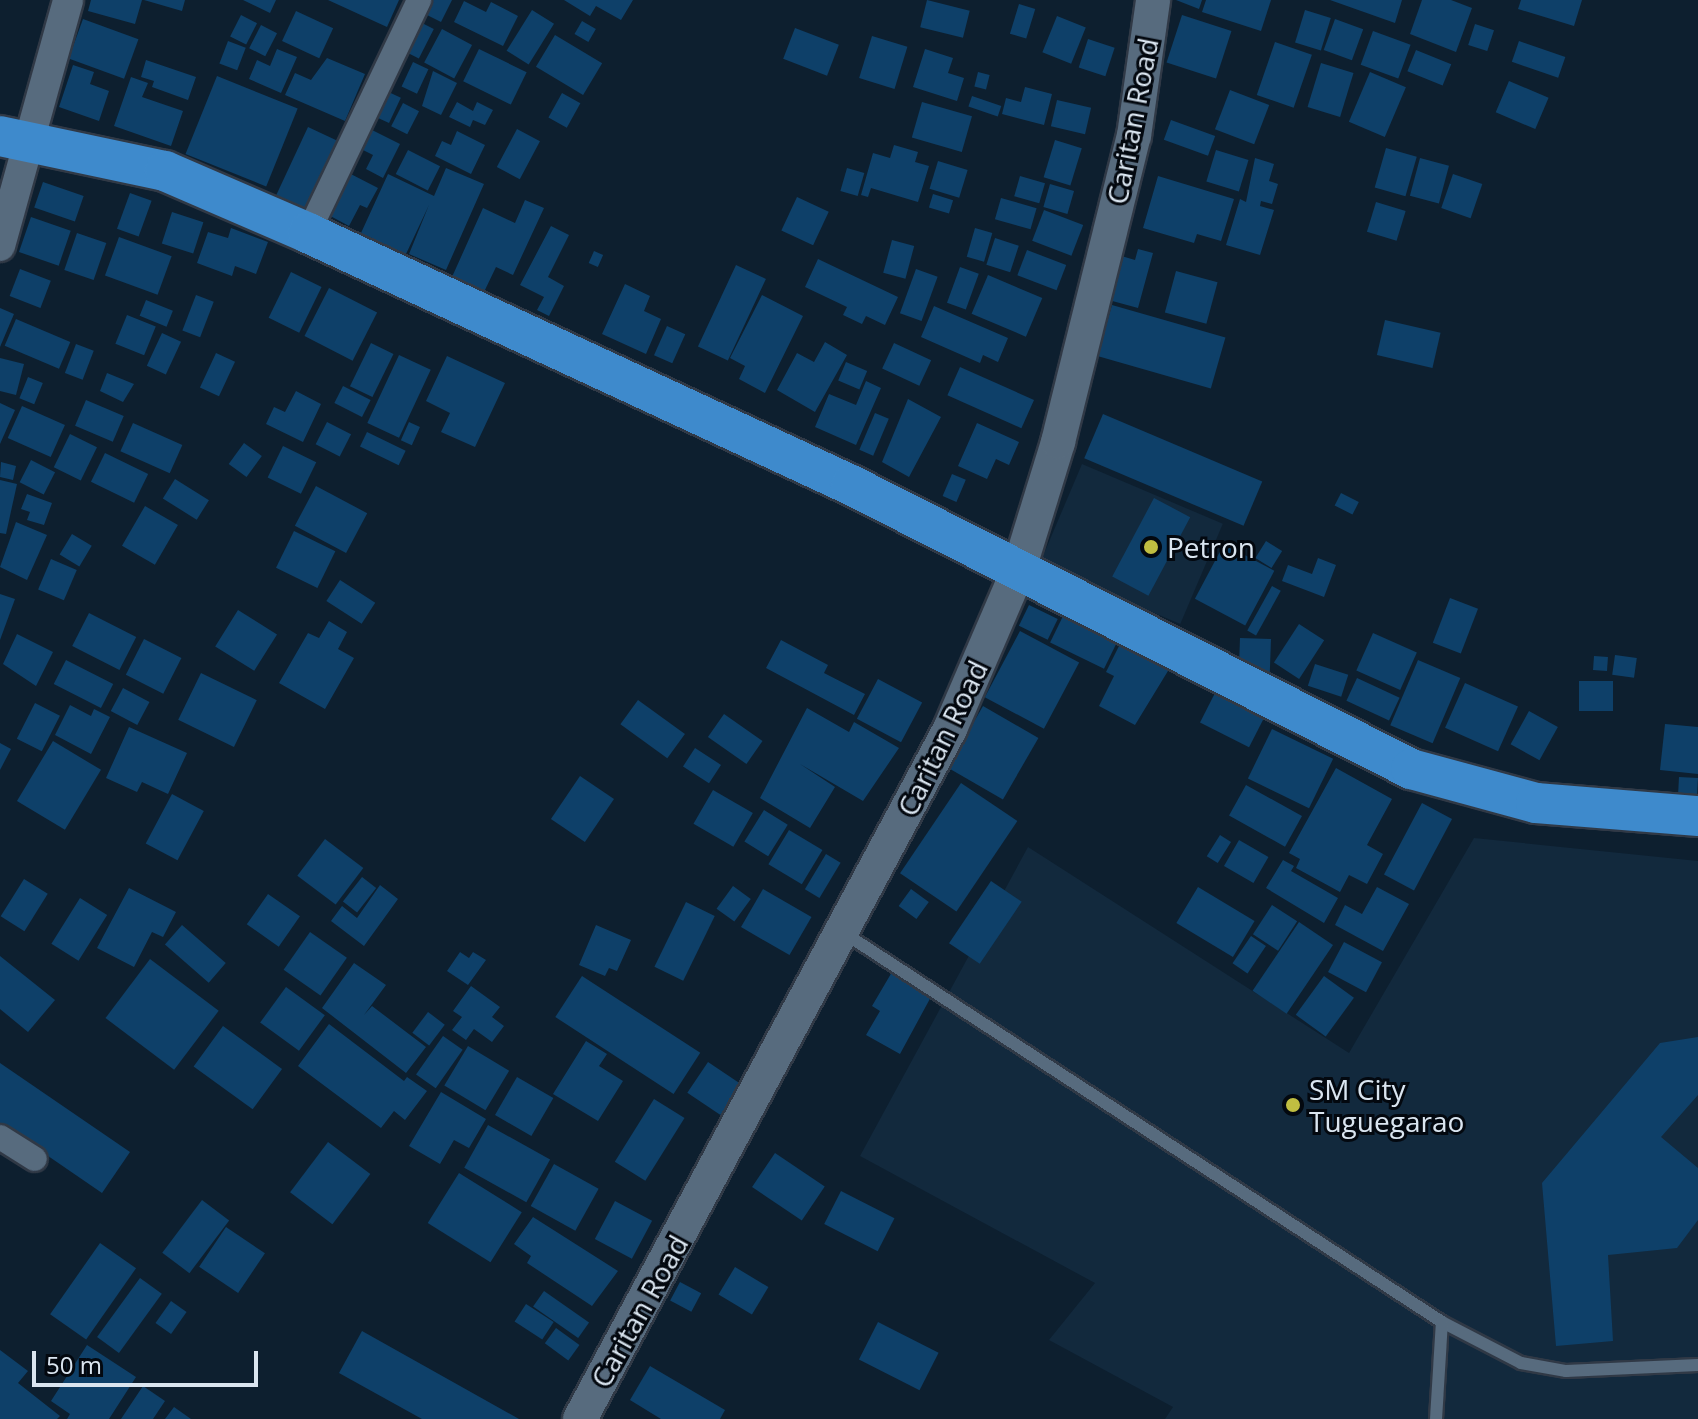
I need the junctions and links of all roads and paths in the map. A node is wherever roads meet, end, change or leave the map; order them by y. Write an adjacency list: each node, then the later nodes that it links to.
1 (68, 0): 4 (street)
2 (419, 0): 5 (street)
3 (1153, 0): 7 (main road, Caritan Road)
4 (15, 138): 5 (highway); 6 (street)
5 (308, 233): 7 (highway)
6 (0, 246)
7 (1019, 569): 8 (highway); 9 (main road, Caritan Road)
8 (1698, 816)
9 (844, 933): 12 (lane); 14 (main road, Caritan Road)
10 (0, 1137): 11 (street)
11 (35, 1159)
12 (1442, 1322): 13 (lane); 15 (lane)
13 (1698, 1365)
14 (580, 1419)
15 (1436, 1419)

